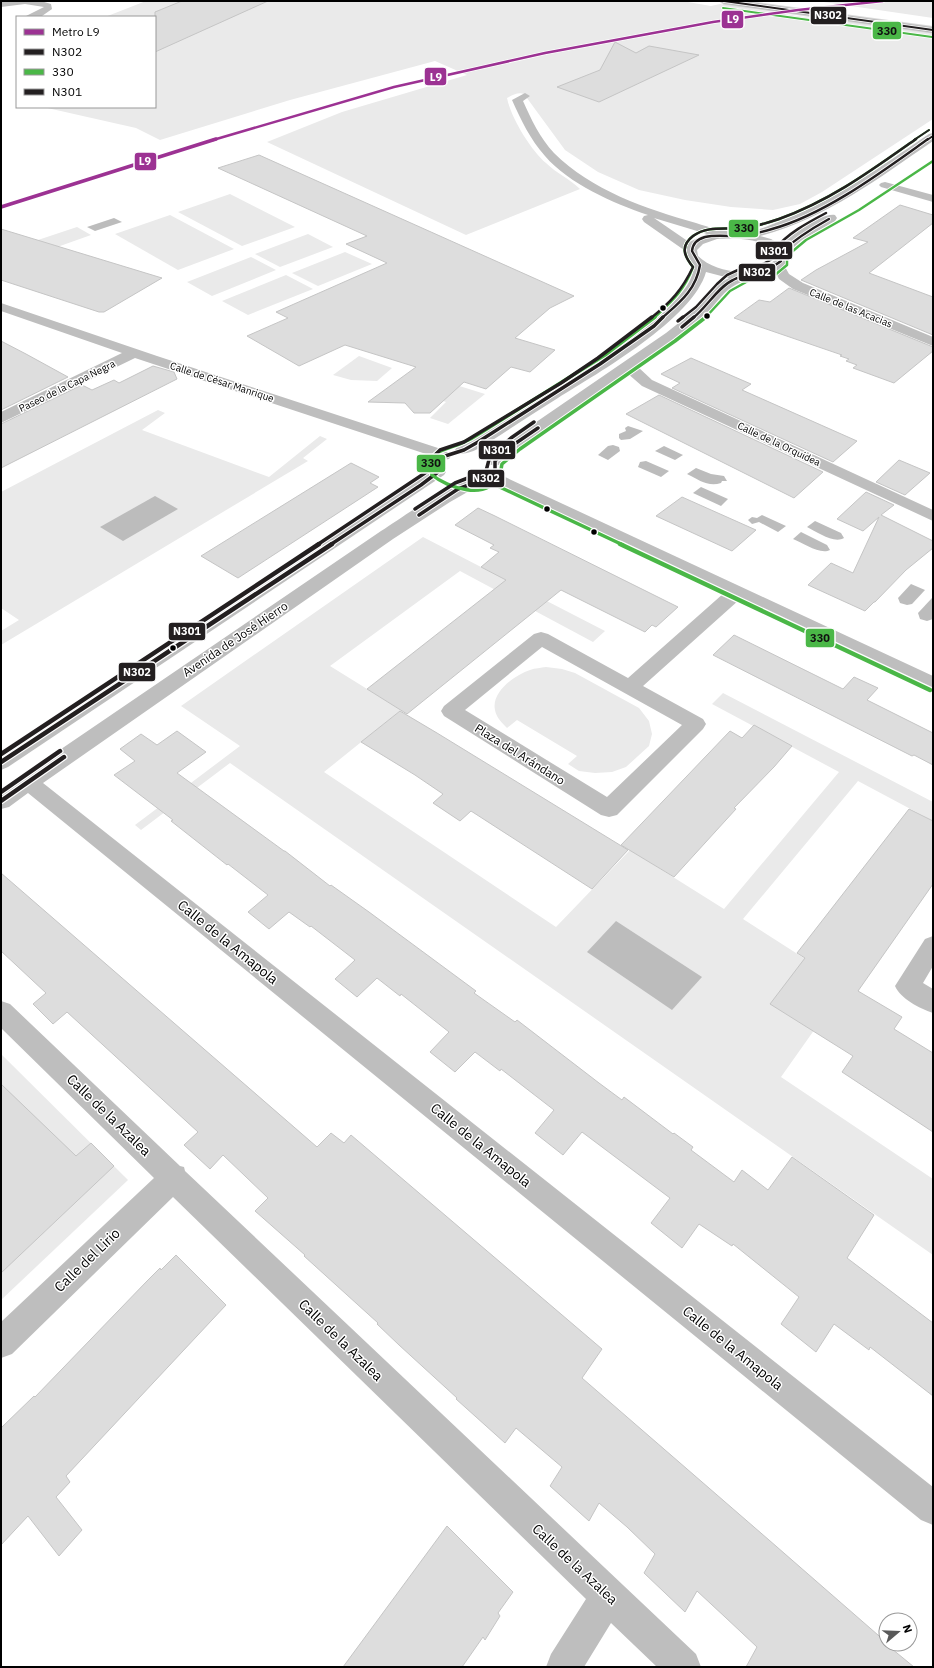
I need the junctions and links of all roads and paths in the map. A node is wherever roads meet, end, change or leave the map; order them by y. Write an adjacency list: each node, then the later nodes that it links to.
1 (724, 1): 6 (main road)
2 (784, 1): 5 (main road)
3 (1, 4): 4 (street)
4 (31, 16)
5 (933, 22)
6 (933, 30)
7 (525, 96): 12 (street)
8 (933, 136): 14 (street)
9 (933, 152): 10 (street)
10 (885, 185): 11 (street); 16 (street)
11 (933, 198)
12 (634, 206): 13 (street); 15 (street)
13 (726, 235): 14 (street); 15 (street)
14 (744, 236): 16 (street, Calle de las Acacias)
15 (691, 249): 17 (street)
16 (779, 259): 18 (street); 20 (street, Calle de las Acacias)
17 (700, 265): 18 (street); 24 (street)
18 (746, 274): 22 (street)
19 (1, 307): 21 (street, Calle de César Manrique)
20 (933, 342)
21 (134, 353): 23 (street, Paseo de la Capa Negra); 25 (street, Calle de César Manrique)
22 (630, 366): 26 (street); 28 (street, Calle de la Orquidea)
23 (1, 418)
24 (463, 450): 25 (street); 26 (street)
25 (441, 464): 27 (street); 32 (street)
26 (493, 468): 27 (street); 29 (street)
27 (472, 483): 33 (street, Avenida de José Hierro)
28 (933, 516)
29 (736, 592): 30 (street); 31 (street)
30 (933, 684)
31 (630, 687): 31 (street, Plaza del Arándano)
32 (2, 761)
33 (28, 782): 34 (street, Avenida de José Hierro); 40 (street, Calle de la Amapola)
34 (1, 801)
35 (933, 946): 36 (street)
36 (933, 1002)
37 (1, 1012): 38 (street, Calle de la Azalea)
38 (174, 1177): 39 (street, Calle del Lirio); 41 (street, Calle de la Azalea)
39 (1, 1343)
40 (933, 1508)
41 (608, 1595): 42 (street); 43 (street, Calle de la Azalea)
42 (564, 1667)
43 (683, 1667)

